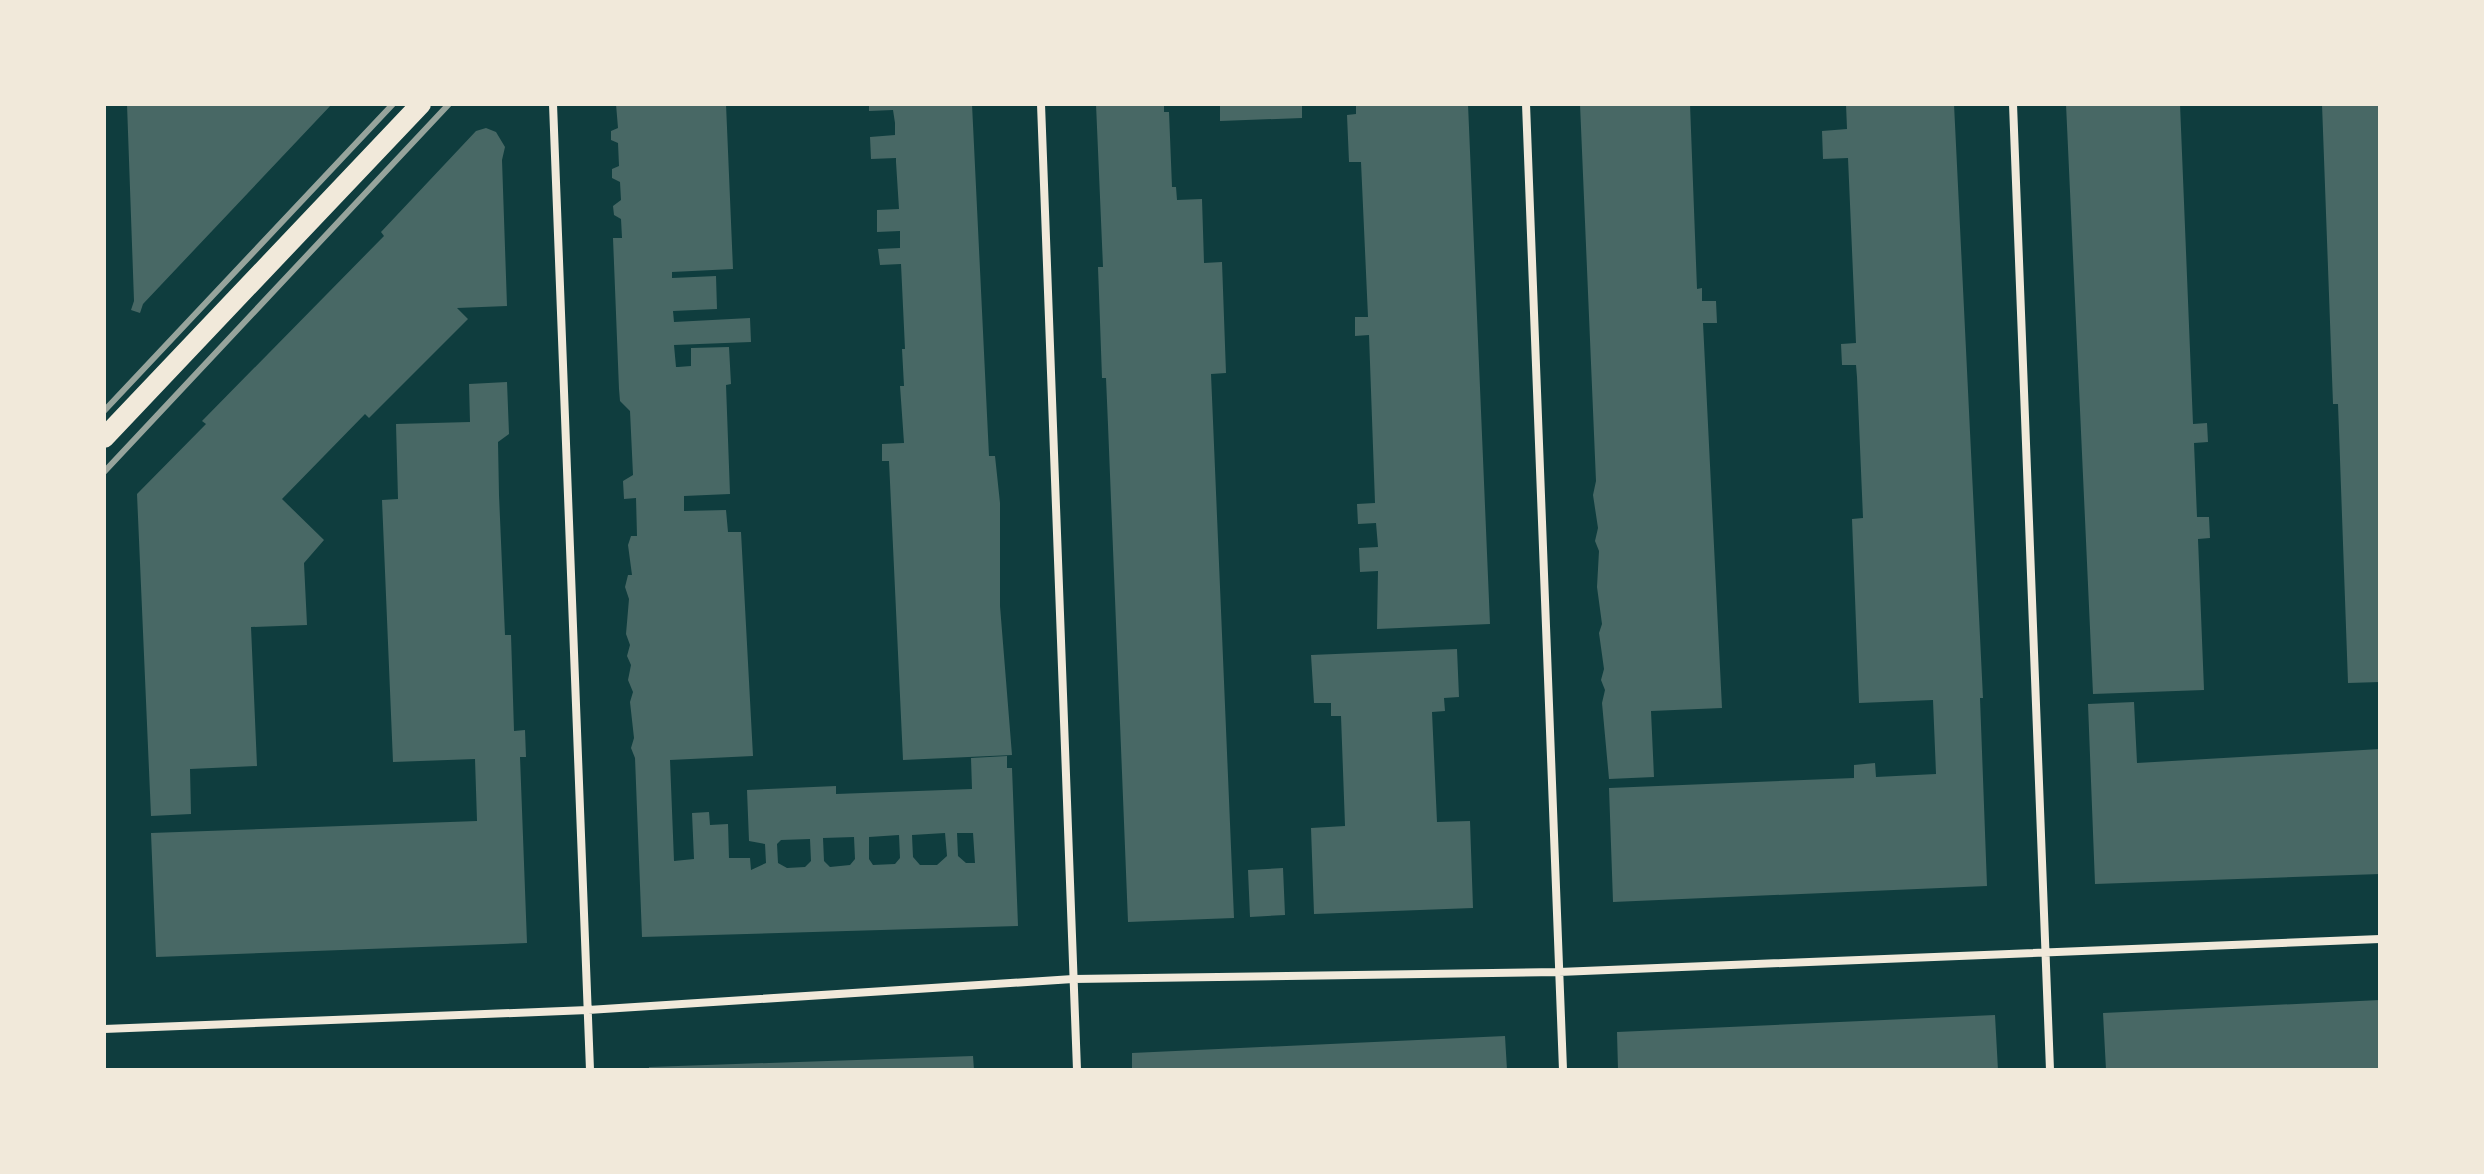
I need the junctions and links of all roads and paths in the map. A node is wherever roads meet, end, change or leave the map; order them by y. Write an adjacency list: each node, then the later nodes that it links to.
1 (421, 104): 6 (main road)
2 (553, 104): 11 (street)
3 (1041, 104): 10 (street)
4 (1526, 104): 9 (street)
5 (2013, 104): 8 (street)
6 (104, 438)
7 (2380, 939): 8 (street)
8 (2046, 953): 9 (street); 16 (street)
9 (1559, 972): 10 (street); 15 (street)
10 (1073, 979): 11 (street); 14 (street)
11 (588, 1010): 12 (street); 13 (street)
12 (104, 1029)
13 (590, 1070)
14 (1077, 1070)
15 (1563, 1070)
16 (2050, 1070)

